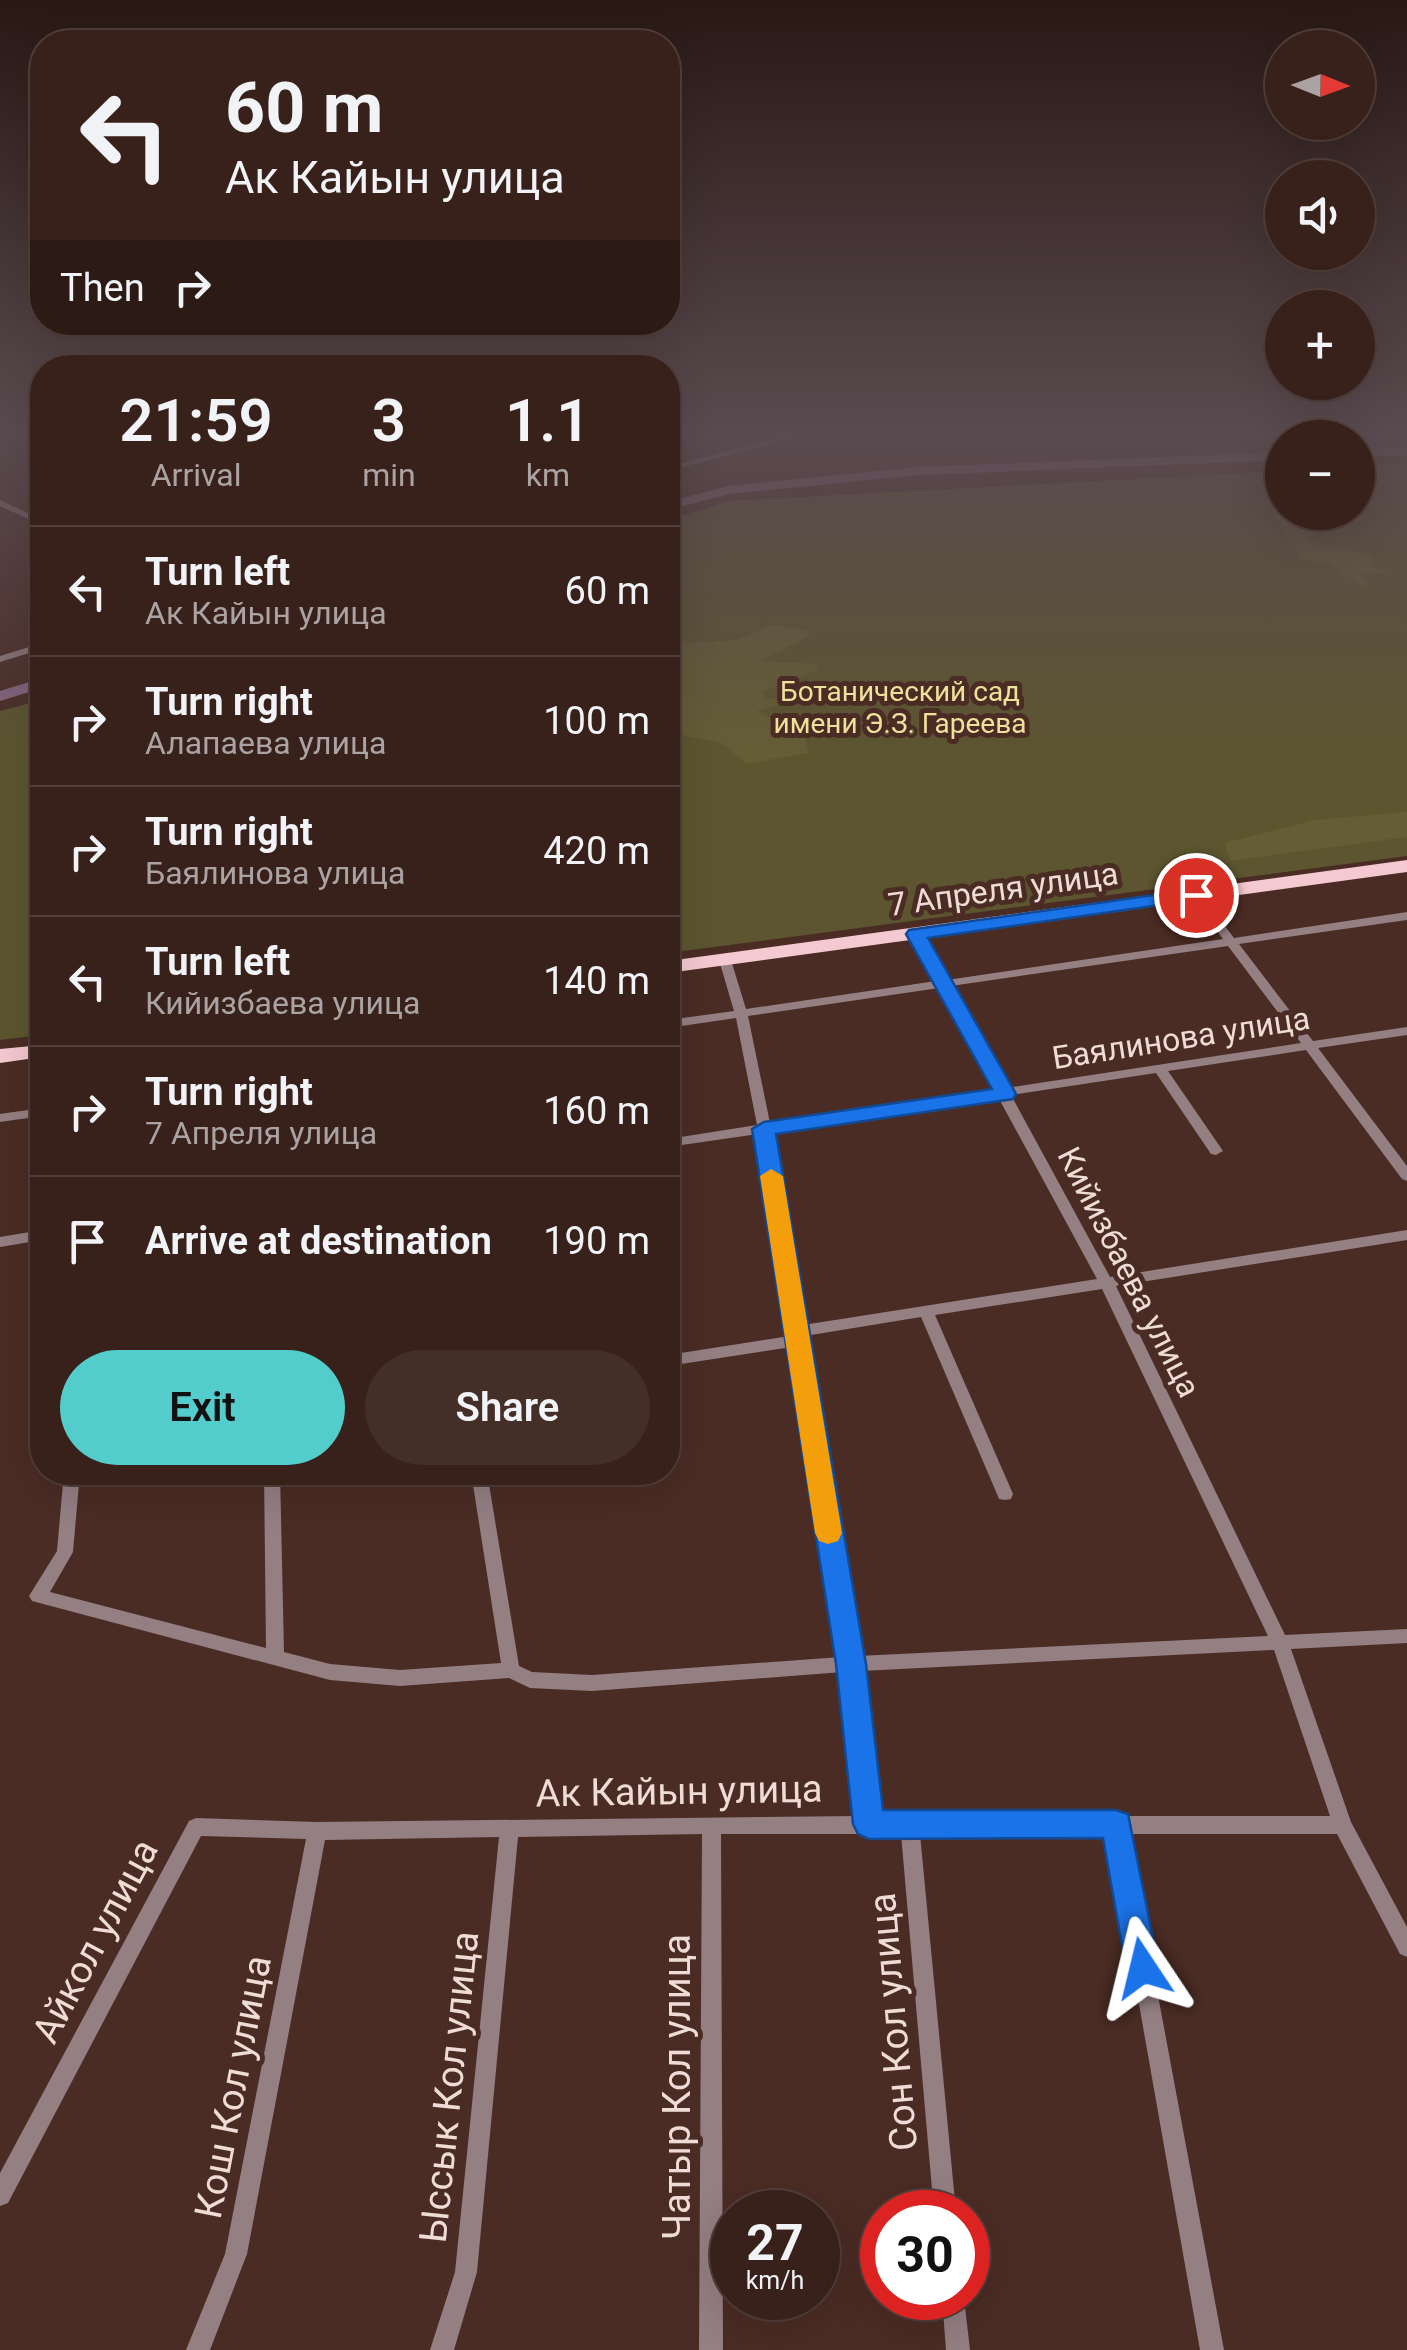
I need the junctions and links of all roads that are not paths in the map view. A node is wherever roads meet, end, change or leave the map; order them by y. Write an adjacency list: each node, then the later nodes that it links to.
1 (30, 650): 2 (street)
2 (0, 659)
3 (1407, 866): 4 (main road, 7 Апреля улица)
4 (1196, 895): 6 (main road, 7 Апреля улица); 7 (street)
5 (1407, 916): 7 (street)
6 (916, 934): 8 (main road, 7 Апреля улица); 10 (street, Кийизбаева улица)
7 (1230, 942): 10 (street); 14 (street)
8 (725, 960): 9 (main road, 7 Апреля улица); 11 (street)
9 (680, 966)
10 (941, 984): 11 (street); 18 (street, Кийизбаева улица)
11 (741, 1014): 12 (street); 21 (street)
12 (680, 1022)
13 (1407, 1031): 14 (street, Баялинова улица)
14 (1308, 1046): 17 (street, Баялинова улица); 24 (street)
15 (30, 1052): 16 (main road)
16 (0, 1056)
17 (1160, 1070): 18 (street, Баялинова улица); 23 (street)
18 (1006, 1094): 21 (street, Баялинова улица); 28 (street, Кийизбаева улица)
19 (30, 1114): 20 (street)
20 (0, 1118)
21 (764, 1129): 22 (street, Баялинова улица); 30 (street)
22 (680, 1141)
23 (1216, 1151)
24 (1407, 1176)
25 (1407, 1235): 28 (street)
26 (30, 1238): 27 (street)
27 (0, 1242)
28 (1108, 1286): 29 (street); 37 (street, Кийизбаева улица)
29 (927, 1313): 30 (street); 35 (street)
30 (796, 1337): 31 (street); 39 (street)
31 (680, 1359)
32 (71, 1485): 38 (street)
33 (272, 1485): 38 (street)
34 (481, 1485): 40 (street)
35 (1005, 1494)
36 (1407, 1636): 37 (street)
37 (1280, 1642): 39 (street); 44 (street, Кийизбаева улица)
38 (275, 1655): 40 (street)
39 (851, 1664): 40 (street); 41 (street)
40 (511, 1670)
41 (869, 1824): 43 (street, Ак Кайын улица); 45 (street, Ак Кайын улица)
42 (1116, 1824): 44 (street, Ак Кайын улица); 45 (street, Ак Кайын улица); 57 (street)
43 (712, 1825): 47 (street, Ак Кайын улица); 55 (street, Чатыр Кол улица)
44 (1342, 1825): 49 (street, Кийизбаева улица)
45 (910, 1826): 50 (street, Сон Кол улица)
46 (196, 1827): 48 (street, Ак Кайын улица); 51 (street, Айкол улица)
47 (510, 1828): 48 (street, Ак Кайын улица); 54 (street, Ыссык Кол улица)
48 (317, 1831): 53 (street, Кош Кол улица)
49 (1407, 1947)
50 (944, 2190)
51 (0, 2195)
52 (955, 2320): 56 (street)
53 (198, 2350)
54 (442, 2350)
55 (711, 2350)
56 (958, 2350)
57 (1212, 2350)

